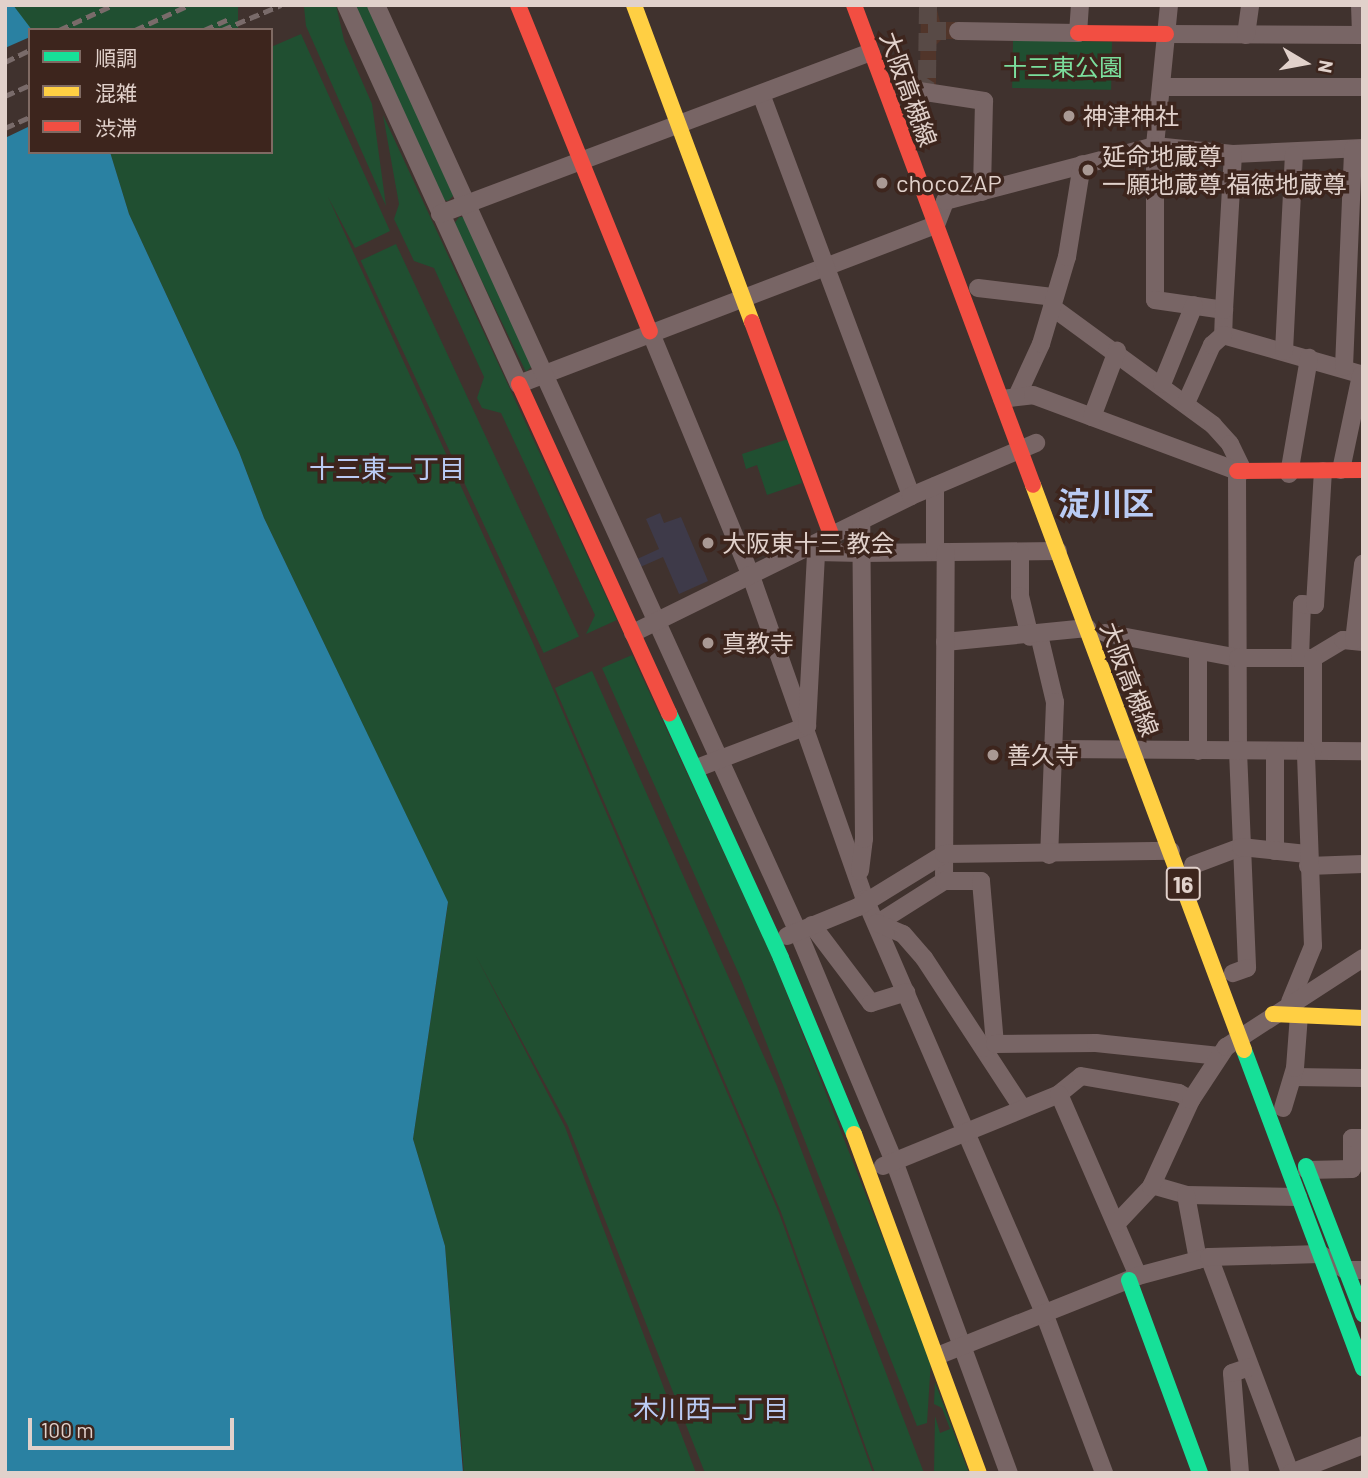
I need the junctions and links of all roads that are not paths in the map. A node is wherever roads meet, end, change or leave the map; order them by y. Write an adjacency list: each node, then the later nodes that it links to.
1 (346, 5): 31 (street)
2 (376, 5): 30 (street)
3 (519, 5): 26 (main road)
4 (634, 5): 21 (main road)
5 (854, 5): 16 (main road, 大阪高槻線 / 16)
6 (872, 5): 19 (main road, 大阪高槻線 / 16)
7 (1080, 5): 12 (street)
8 (1169, 5): 13 (street)
9 (1250, 5): 14 (street)
10 (1360, 5): 15 (street)
11 (958, 31): 12 (street)
12 (1078, 33): 13 (main road)
13 (1166, 34): 14 (street); 18 (street)
14 (1246, 35): 15 (street)
15 (1362, 35)
16 (871, 52): 20 (street); 32 (main road, 大阪高槻線 / 16)
17 (1363, 87): 18 (street)
18 (1162, 88): 22 (street)
19 (912, 93): 28 (street); 29 (main road, 大阪高槻線 / 16)
20 (761, 94): 21 (street); 33 (street)
21 (679, 125): 26 (street); 35 (main road)
22 (1155, 146): 24 (street); 27 (street); 37 (street)
23 (1358, 149): 25 (street); 45 (street)
24 (1233, 154): 25 (street); 38 (street)
25 (1294, 155): 42 (street)
26 (581, 162): 30 (street); 39 (main road)
27 (1082, 164): 28 (street); 36 (street)
28 (982, 192): 29 (street)
29 (945, 201): 32 (street); 34 (main road, 大阪高槻線 / 16)
30 (466, 205): 31 (street); 44 (street)
31 (440, 214): 46 (street)
32 (936, 225): 33 (street); 48 (main road, 大阪高槻線 / 16)
33 (825, 265): 35 (street); 57 (street)
34 (978, 288): 36 (street); 48 (main road, 大阪高槻線 / 16)
35 (742, 296): 39 (street); 59 (main road)
36 (1053, 302): 41 (street); 48 (street)
37 (1194, 305): 38 (street); 47 (street)
38 (1224, 310): 40 (street)
39 (650, 331): 44 (street); 66 (street)
40 (1223, 335): 42 (street); 49 (street)
41 (1117, 351): 47 (street); 50 (street)
42 (1284, 351): 43 (street)
43 (1309, 358): 45 (street); 55 (street)
44 (543, 372): 46 (street); 67 (street)
45 (1356, 372): 54 (street)
46 (519, 384): 69 (main road)
47 (1162, 384): 49 (street)
48 (1010, 397): 50 (street); 51 (main road, 大阪高槻線 / 16)
49 (1186, 403): 53 (street)
50 (1092, 417): 53 (street)
51 (1028, 446): 56 (street); 61 (main road, 大阪高槻線 / 16); 70 (main road, 大阪高槻線 / 16)
52 (1363, 470): 54 (main road)
53 (1240, 471): 55 (main road); 75 (street)
54 (1332, 471): 55 (main road); 76 (street)
55 (1289, 474)
56 (935, 485): 57 (street); 62 (street)
57 (911, 496): 58 (street)
58 (861, 521): 59 (street); 64 (street)
59 (832, 537): 60 (street)
60 (815, 549): 64 (street); 66 (street); 77 (street)
61 (1058, 551): 63 (street); 68 (main road, 大阪高槻線 / 16)
62 (940, 552): 63 (street); 64 (street); 72 (street)
63 (1020, 552): 71 (street)
64 (862, 553): 95 (street)
65 (1363, 564): 73 (street)
66 (751, 576): 67 (street); 77 (street)
67 (657, 620): 69 (street); 85 (street)
68 (1087, 628): 71 (street); 79 (main road, 大阪高槻線 / 16)
69 (633, 633): 86 (main road)
70 (1105, 633): 74 (street); 79 (main road, 大阪高槻線 / 16)
71 (1035, 636): 72 (street); 78 (street)
72 (945, 642): 90 (street)
73 (1358, 642): 76 (street)
74 (1198, 651): 75 (street); 80 (street)
75 (1238, 658): 76 (street); 81 (street)
76 (1307, 658): 83 (street)
77 (807, 726): 85 (street); 95 (street)
78 (1054, 749): 79 (street); 91 (street)
79 (1141, 750): 80 (street); 89 (main road, 大阪高槻線 / 16); 94 (main road, 大阪高槻線 / 16)
80 (1198, 751): 81 (street)
81 (1238, 751): 82 (street); 87 (street)
82 (1275, 751): 83 (street); 88 (street)
83 (1309, 751): 84 (street); 92 (street)
84 (1363, 751)
85 (720, 758): 86 (street); 99 (street)
86 (697, 768): 100 (main road)
87 (1241, 847): 88 (street); 94 (street); 102 (street)
88 (1275, 851): 92 (street)
89 (1171, 852): 91 (street); 106 (main road, 大阪高槻線 / 16)
90 (944, 854): 91 (street); 96 (street); 97 (street)
91 (1049, 855)
92 (1308, 860): 93 (street); 104 (street)
93 (1363, 864)
94 (1193, 865): 102 (main road, 大阪高槻線 / 16)
95 (859, 876): 97 (street)
96 (944, 881): 98 (street); 107 (street)
97 (865, 899): 98 (street); 99 (street)
98 (879, 922): 103 (street); 107 (street)
99 (805, 929): 100 (street); 103 (street); 117 (street)
100 (774, 942): 119 (main road)
101 (1363, 958): 104 (street)
102 (1233, 973): 106 (main road, 大阪高槻線 / 16)
103 (906, 992): 115 (street)
104 (1294, 1009): 105 (main road); 106 (street); 109 (street)
105 (1363, 1018)
106 (1246, 1033): 108 (street); 114 (main road, 大阪高槻線 / 16); 122 (main road, 大阪高槻線 / 16)
107 (988, 1046): 108 (street); 113 (street)
108 (1219, 1056): 112 (street)
109 (1293, 1077): 110 (street); 114 (street)
110 (1363, 1079)
111 (1059, 1094): 112 (street); 113 (street); 123 (street)
112 (1191, 1100): 120 (street)
113 (1022, 1108): 115 (street)
114 (1283, 1108): 118 (main road, 大阪高槻線 / 16)
115 (964, 1131): 117 (street); 128 (street)
116 (1363, 1139): 118 (street)
117 (894, 1161): 119 (street); 130 (street)
118 (1307, 1170): 126 (main road, 大阪高槻線 / 16)
119 (869, 1172): 131 (main road)
120 (1152, 1185): 121 (street); 123 (street)
121 (1186, 1195): 122 (street); 125 (street)
122 (1298, 1197): 124 (main road, 大阪高槻線 / 16)
123 (1117, 1223): 127 (street)
124 (1320, 1254): 125 (street); 126 (street); 133 (main road, 大阪高槻線 / 16)
125 (1203, 1258): 127 (street); 132 (street)
126 (1355, 1270): 129 (main road, 大阪高槻線 / 16)
127 (1133, 1278): 128 (street); 138 (main road)
128 (1044, 1313): 130 (street); 137 (street)
129 (1363, 1314)
130 (964, 1344): 131 (street); 136 (street)
131 (937, 1356): 135 (main road)
132 (1249, 1367): 139 (street); 140 (street)
133 (1363, 1368)
134 (1363, 1445): 140 (street)
135 (979, 1473)
136 (1009, 1473)
137 (1104, 1473)
138 (1200, 1473)
139 (1240, 1473)
140 (1290, 1473)

